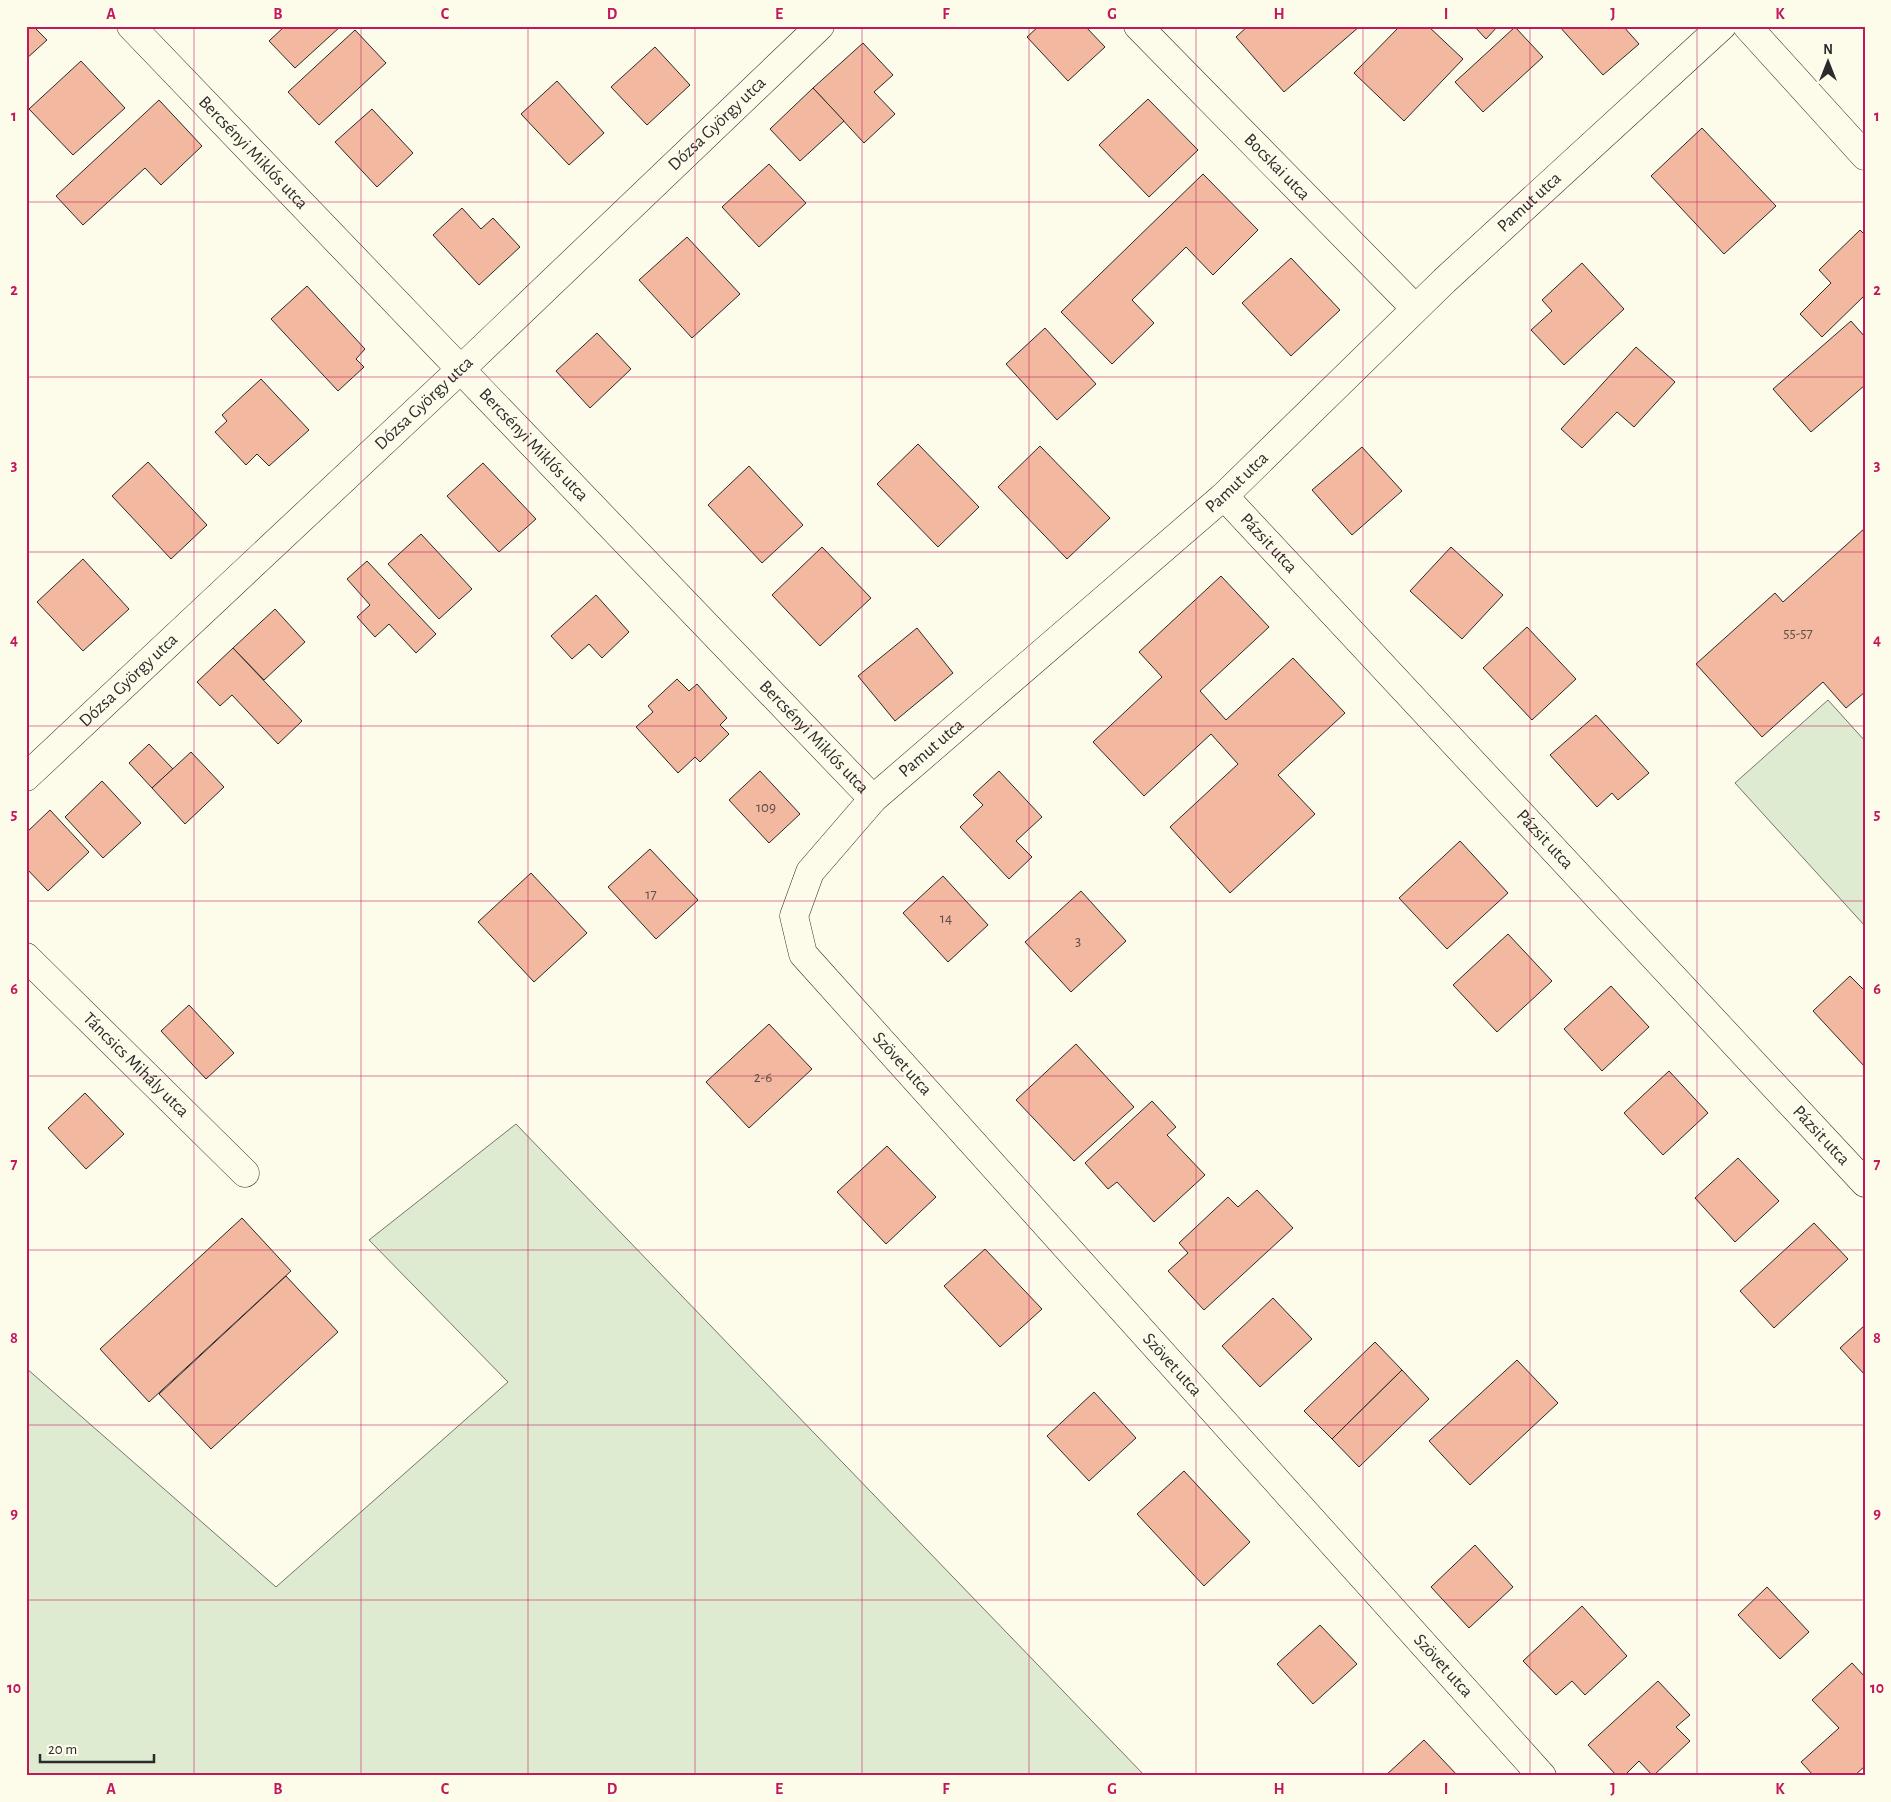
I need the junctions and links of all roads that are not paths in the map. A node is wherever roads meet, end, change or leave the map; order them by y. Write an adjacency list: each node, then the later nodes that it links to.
1 (131, 26): 8 (street, Bercsényi Miklós utca)
2 (820, 26): 8 (street, Dózsa György utca)
3 (1138, 26): 7 (street, Bocskai utca)
4 (1722, 26): 7 (street, Pamut utca)
5 (1747, 26): 6 (street)
6 (1865, 156)
7 (1415, 308): 9 (street, Pamut utca)
8 (461, 369): 10 (street, Dózsa György utca); 11 (street, Bercsényi Miklós utca)
9 (1224, 496): 11 (street, Pamut utca); 15 (street, Pázsit utca)
10 (26, 777)
11 (873, 799): 12 (street, Pamut utca)
12 (803, 954): 16 (street, Szövet utca)
13 (26, 956): 14 (street, Táncsics Mihály utca)
14 (244, 1173)
15 (1865, 1184)
16 (1542, 1776)

